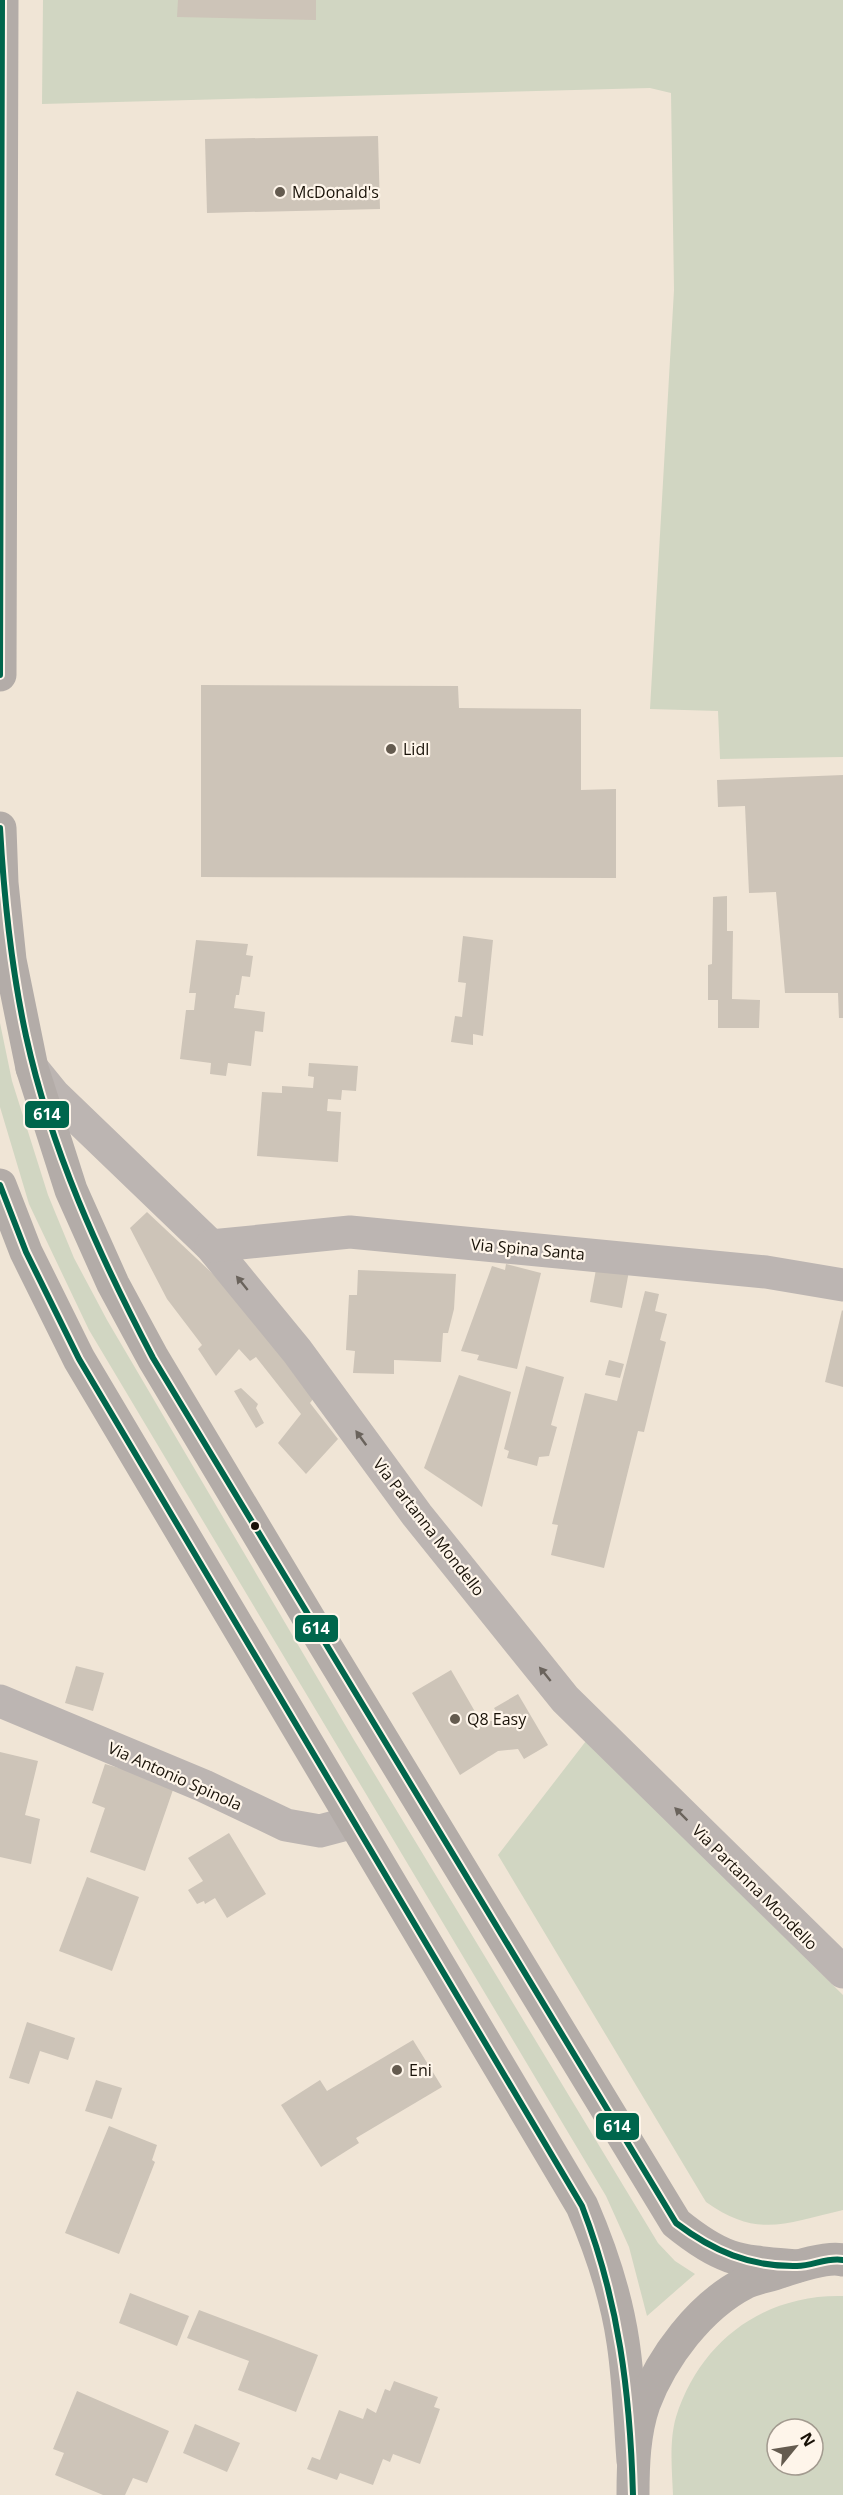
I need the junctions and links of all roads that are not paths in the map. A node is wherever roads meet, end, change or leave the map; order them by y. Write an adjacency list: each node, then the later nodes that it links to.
1 (2, 0): 2 (main road)
2 (1, 59): 3 (main road)
3 (0, 675)
4 (0, 828): 5 (main road)
5 (32, 1068): 7 (street, Via Partanna Mondello); 13 (main road)
6 (0, 1185): 10 (main road)
7 (211, 1246): 8 (street, Via Spina Santa); 11 (street, Via Partanna Mondello, one-way to 7)
8 (843, 1285)
9 (0, 1701): 10 (street, Via Antonio Spinola)
10 (354, 1822): 14 (main road)
11 (843, 1972)
12 (842, 2259): 13 (main road)
13 (798, 2266): 14 (main road)
14 (633, 2461): 15 (main road)
15 (633, 2495)

